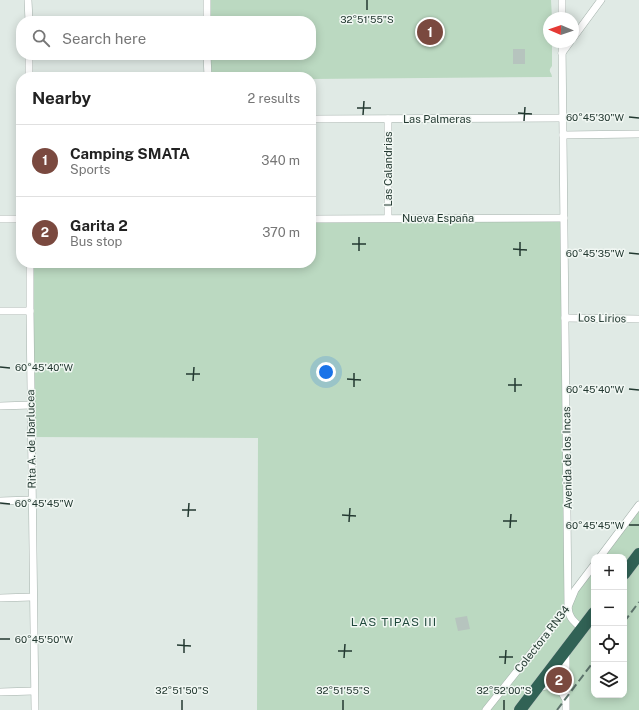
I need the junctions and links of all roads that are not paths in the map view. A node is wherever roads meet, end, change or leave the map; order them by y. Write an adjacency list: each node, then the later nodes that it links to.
1 (28, 0): 6 (street)
2 (207, 0): 7 (street)
3 (562, 0): 5 (street)
4 (601, 0): 8 (street)
5 (562, 12)
6 (29, 16)
7 (207, 16)
8 (579, 30)
9 (561, 48): 11 (street, Avenida de los Incas)
10 (565, 48): 11 (street)
11 (561, 53): 16 (street, Avenida de los Incas)
12 (29, 60): 14 (street)
13 (207, 60): 15 (street)
14 (29, 72)
15 (208, 72)
16 (562, 118): 18 (street, Las Palmeras); 20 (street, Avenida de los Incas)
17 (316, 119): 18 (street, Las Palmeras)
18 (388, 119): 21 (street, Las Calandrias)
19 (639, 134): 20 (street)
20 (563, 136): 22 (street, Avenida de los Incas)
21 (388, 218): 22 (street, Nueva España); 25 (street, Nueva España)
22 (564, 218): 29 (street, Avenida de los Incas)
23 (0, 219): 24 (street)
24 (16, 219)
25 (316, 219)
26 (30, 268): 28 (street, Rita A. de Ibarlucea)
27 (0, 311): 28 (street)
28 (30, 311): 31 (street, Rita A. de Ibarlucea)
29 (565, 318): 30 (street, Los Lirios); 42 (street, Avenida de los Incas)
30 (639, 319)
31 (31, 405): 32 (street); 33 (street, Rita A. de Ibarlucea)
32 (0, 406)
33 (32, 500): 34 (street); 40 (street, Rita A. de Ibarlucea)
34 (0, 501)
35 (639, 505): 36 (street)
36 (602, 554)
37 (639, 554): 39 (highway)
38 (591, 569): 42 (street, Colectora RN34)
39 (627, 570)
40 (33, 597): 41 (street); 47 (street, Rita A. de Ibarlucea)
41 (0, 598)
42 (568, 607): 44 (street, Avenida de los Incas); 51 (street, Colectora RN34)
43 (591, 618): 44 (highway)
44 (582, 629): 45 (highway)
45 (566, 650): 46 (highway); 49 (street)
46 (537, 688): 49 (street); 52 (highway)
47 (34, 691): 48 (street); 50 (street, Rita A. de Ibarlucea)
48 (0, 692)
49 (566, 699): 53 (street)
50 (35, 710)
51 (486, 710)
52 (520, 710)
53 (566, 710)

